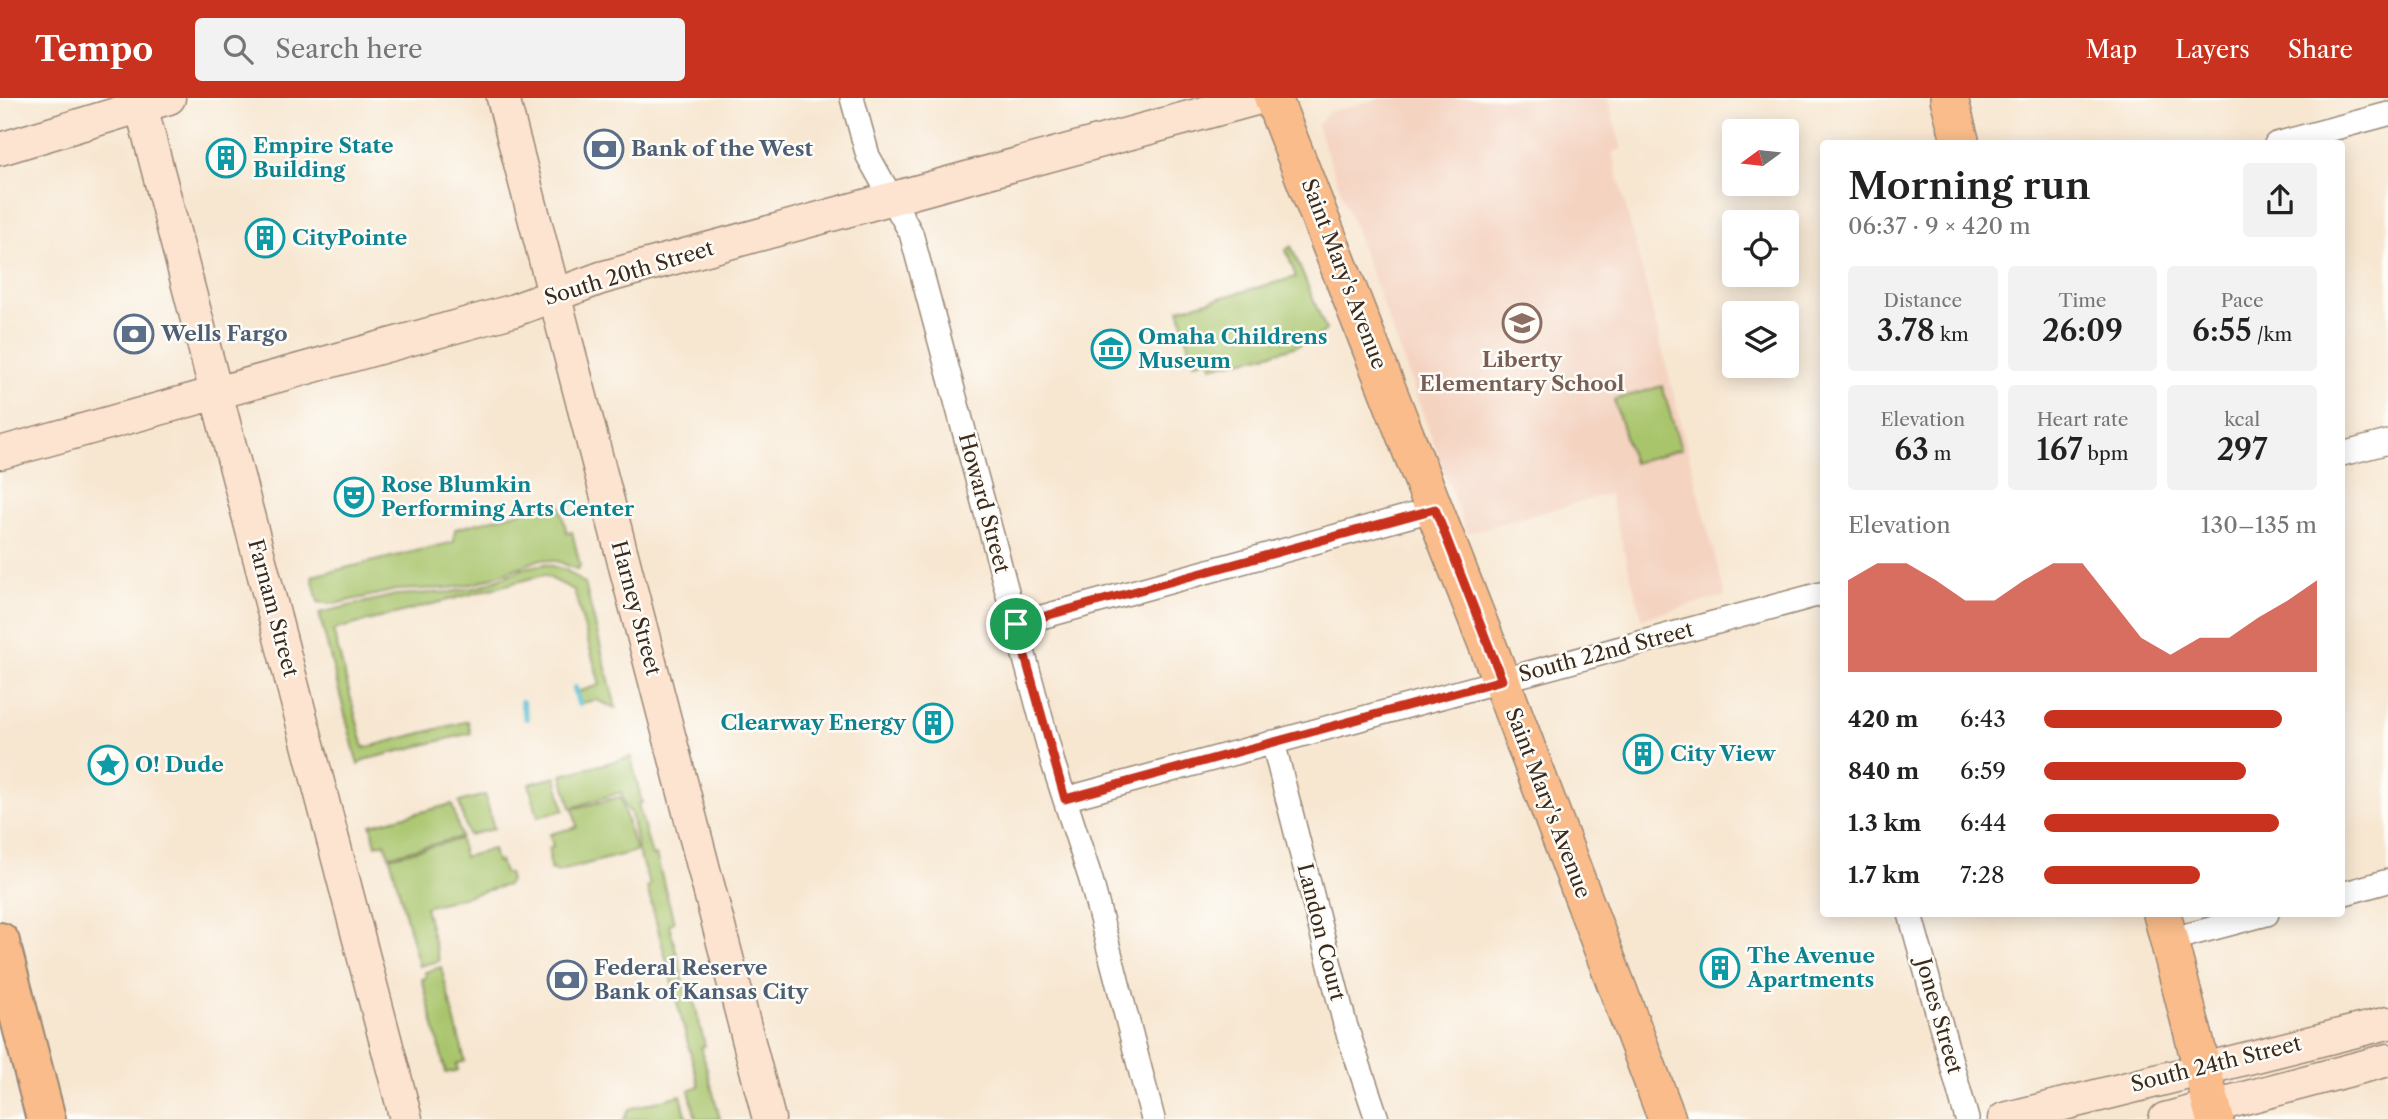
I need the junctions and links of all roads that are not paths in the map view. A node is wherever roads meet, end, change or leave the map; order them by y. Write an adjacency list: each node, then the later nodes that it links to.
1 (503, 98): 12 (main road, Harney Street)
2 (852, 98): 11 (street, Howard Street)
3 (1259, 98): 11 (main road, South 20th Street)
4 (1273, 98): 17 (main road, Saint Mary's Avenue)
5 (1949, 98): 8 (main road)
6 (150, 101): 10 (main road); 13 (main road, Farnam Street)
7 (2388, 114): 9 (street)
8 (1960, 140)
9 (2291, 140)
10 (0, 149)
11 (894, 198): 12 (main road, South 20th Street); 19 (street, Howard Street)
12 (554, 294): 13 (main road, South 20th Street); 35 (main road, Harney Street)
13 (216, 392): 15 (main road, South 20th Street); 34 (main road, Farnam Street)
14 (2388, 442): 16 (street)
15 (0, 453)
16 (2345, 453)
17 (1435, 509): 19 (street); 20 (main road, Saint Mary's Avenue)
18 (1820, 598): 20 (street, South 22nd Street)
19 (1016, 624): 22 (street, Howard Street)
20 (1502, 680): 21 (street, South 22nd Street); 38 (main road, Saint Mary's Avenue)
21 (1273, 742): 22 (street, South 22nd Street); 37 (street, Landon Court)
22 (1065, 799): 36 (street, Howard Street)
23 (2388, 881): 24 (street)
24 (2345, 893)
25 (1911, 917): 39 (street, Jones Street)
26 (2244, 917): 27 (street)
27 (2166, 927): 31 (main road)
28 (0, 942): 33 (highway)
29 (2388, 1023): 31 (main road, South 24th Street)
30 (2388, 1060): 32 (main road, South 24th Street)
31 (2202, 1068): 32 (main road); 40 (main road, South 24th Street)
32 (2213, 1113): 41 (main road, South 24th Street)
33 (46, 1119)
34 (406, 1119)
35 (769, 1119)
36 (1153, 1119)
37 (1377, 1119)
38 (1667, 1119)
39 (1968, 1119)
40 (2004, 1119)
41 (2165, 1119)

